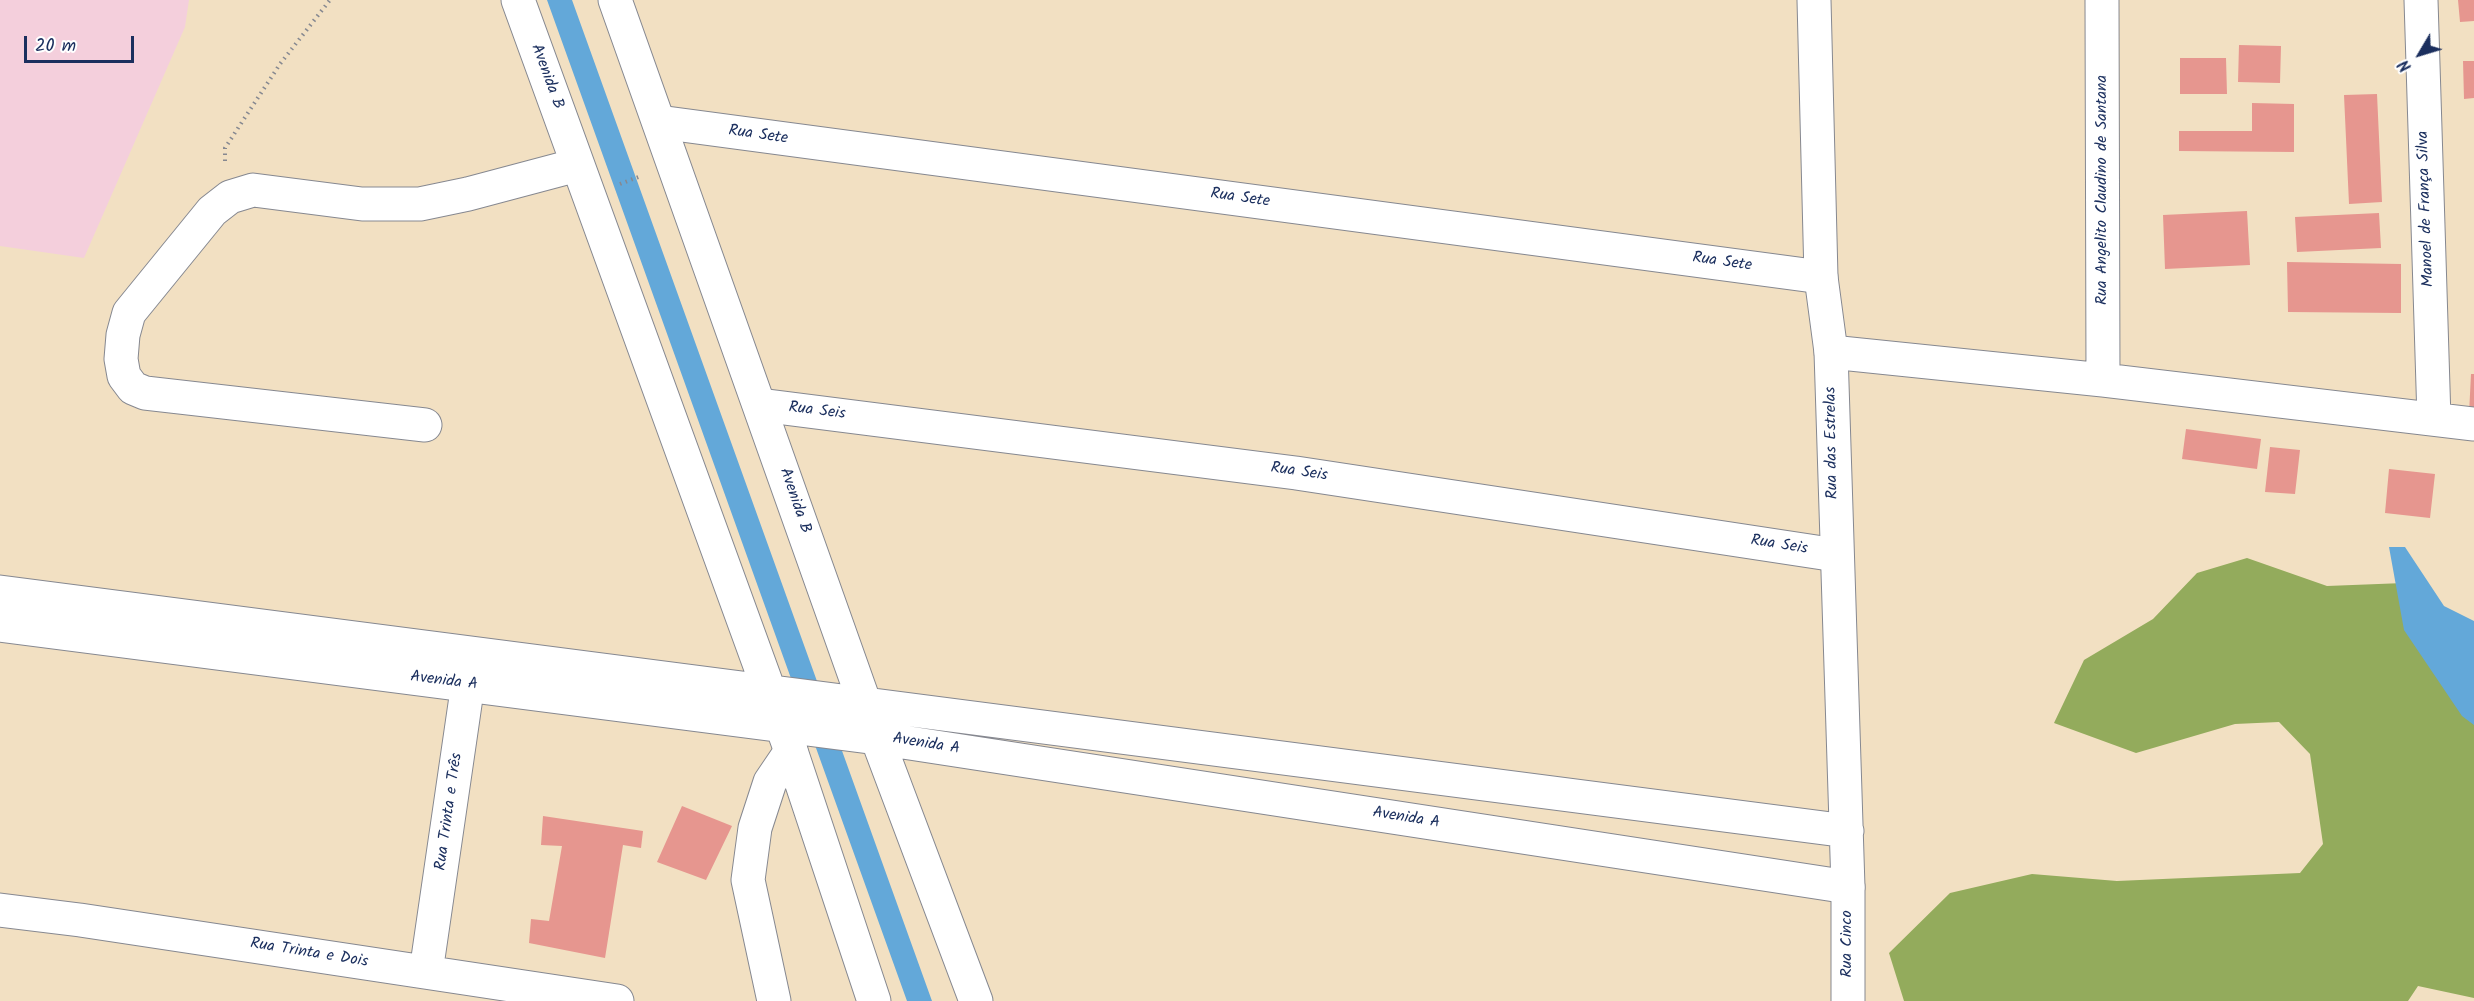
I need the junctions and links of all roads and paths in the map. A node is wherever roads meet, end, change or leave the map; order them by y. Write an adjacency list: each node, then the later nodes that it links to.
1 (330, 0): 11 (path)
2 (518, 0): 8 (street, Avenida B)
3 (615, 0): 7 (street, Avenida B)
4 (1814, 0): 12 (street, Rua das Estrelas)
5 (2102, 0): 14 (street, Rua Angelito Claudino de Santana)
6 (2421, 0): 16 (street, Manoel de França Silva)
7 (659, 122): 12 (street, Rua Sete); 15 (street, Avenida B)
8 (577, 165): 11 (street); 24 (street, Avenida B)
9 (650, 172): 10 (path)
10 (612, 188)
11 (253, 190): 18 (street)
12 (1821, 277): 13 (street, Rua das Estrelas)
13 (1831, 352): 14 (street); 19 (street, Rua das Estrelas)
14 (2103, 380): 16 (street)
15 (760, 405): 19 (street, Rua Seis); 25 (street, Avenida B)
16 (2434, 418): 17 (street)
17 (2474, 424)
18 (425, 425)
19 (1836, 555): 28 (street, Rua das Estrelas)
20 (0, 592): 22 (street, Avenida A)
21 (0, 625): 23 (street, Avenida A)
22 (472, 653): 23 (street, Rua Trinta e Três); 24 (street, Avenida A)
23 (468, 685): 26 (street, Avenida A); 31 (street, Rua Trinta e Três)
24 (772, 692): 25 (street, Avenida A); 26 (street, Avenida B)
25 (860, 702): 27 (street, Avenida B); 28 (street, Avenida A)
26 (786, 735): 27 (street, Avenida A); 33 (street); 34 (street, Avenida B)
27 (871, 737): 29 (street, Avenida A); 35 (street, Avenida B)
28 (1846, 831): 29 (street, Rua das Estrelas)
29 (1848, 887): 36 (street, Rua Cinco)
30 (0, 910): 31 (street, Rua Trinta e Dois)
31 (426, 972): 32 (street, Rua Trinta e Dois)
32 (617, 1001)
33 (774, 1001)
34 (874, 1001)
35 (976, 1001)
36 (1848, 1001)

